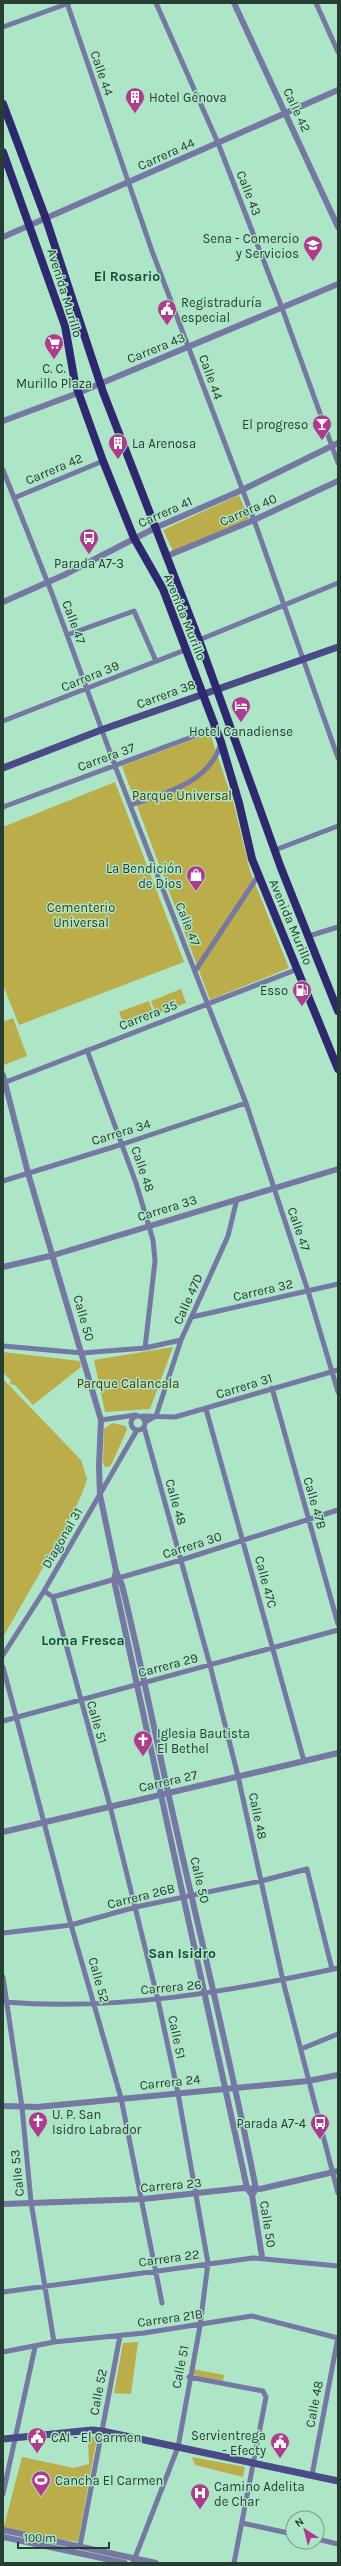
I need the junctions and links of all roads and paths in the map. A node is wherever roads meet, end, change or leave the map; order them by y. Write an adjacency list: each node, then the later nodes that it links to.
1 (67, 3): 5 (street); 12 (street, Calle 44)
2 (156, 3): 10 (street, Calle 43)
3 (234, 3): 9 (street, Calle 42)
4 (316, 3): 6 (street)
5 (3, 27)
6 (338, 52)
7 (338, 90): 9 (street, Carrera 44)
8 (3, 104): 13 (main road, Avenida Murillo)
9 (287, 113): 10 (street, Carrera 44); 15 (street, Calle 42)
10 (218, 143): 12 (street, Carrera 44); 18 (street, Calle 43)
11 (3, 152): 14 (main road, Avenida Murillo)
12 (127, 183): 13 (street, Carrera 44); 19 (street, Calle 44)
13 (46, 219): 14 (street, Carrera 44); 20 (main road, Avenida Murillo)
14 (30, 225): 16 (street, Carrera 44); 21 (main road, Avenida Murillo)
15 (338, 228)
16 (3, 237)
17 (338, 284): 18 (street, Carrera 43)
18 (282, 308): 19 (street, Carrera 43); 24 (street, Calle 43)
19 (188, 347): 20 (street, Carrera 43); 29 (street, Calle 44)
20 (100, 383): 21 (street, Carrera 43); 32 (main road, Avenida Murillo)
21 (78, 392): 22 (street, Carrera 43); 25 (main road, Avenida Murillo)
22 (3, 421)
23 (338, 444): 24 (street, Carrera 41)
24 (332, 446): 26 (street, Calle 43); 29 (street, Carrera 41)
25 (103, 461): 30 (street, Carrera 42); 33 (main road, Avenida Murillo)
26 (338, 463)
27 (3, 470): 30 (street, Calle 47)
28 (338, 481): 31 (street, Carrera 40)
29 (242, 490): 31 (street, Calle 44); 32 (street, Carrera 41)
30 (14, 498): 35 (street, Calle 47)
31 (254, 520): 34 (street, Carrera 40); 38 (street, Calle 44)
32 (155, 528): 33 (street, Carrera 41); 34 (main road, Avenida Murillo)
33 (134, 538): 35 (street, Carrera 41); 42 (main road, Avenida Murillo)
34 (167, 556): 40 (main road, Avenida Murillo)
35 (47, 582): 37 (street, Carrera 41); 39 (street, Calle 47)
36 (338, 583): 38 (street)
37 (3, 602)
38 (284, 605): 40 (street); 43 (street, Calle 44)
39 (66, 635): 44 (street); 45 (street, Calle 47)
40 (199, 640): 46 (main road, Avenida Murillo)
41 (338, 646): 43 (main road, Carrera 38)
42 (185, 650): 44 (street, Carrera 39); 47 (main road, Avenida Murillo)
43 (302, 658): 46 (main road, Carrera 38); 52 (street, Calle 44)
44 (156, 661): 45 (street, Carrera 39)
45 (87, 689): 48 (street, Carrera 39); 50 (street, Calle 47)
46 (216, 689): 47 (main road, Carrera 38); 58 (main road, Avenida Murillo)
47 (203, 694): 49 (main road, Avenida Murillo); 50 (main road, Carrera 38)
48 (3, 721)
49 (216, 728): 51 (main road, Avenida Murillo); 53 (street, Carrera 37)
50 (101, 730): 53 (street, Calle 47); 54 (main road, Carrera 38)
51 (221, 742): 55 (street); 59 (main road, Avenida Murillo)
52 (338, 758)
53 (115, 766): 55 (street, Calle 47); 56 (street, Carrera 37)
54 (3, 768)
55 (131, 806): 63 (street, Calle 47)
56 (3, 807)
57 (338, 826): 58 (street)
58 (274, 850): 61 (main road, Avenida Murillo)
59 (258, 876): 62 (main road, Avenida Murillo); 63 (street)
60 (338, 927): 61 (street)
61 (309, 936): 65 (main road, Avenida Murillo)
62 (298, 969): 64 (street, Carrera 35); 67 (main road, Avenida Murillo)
63 (195, 971): 64 (street, Calle 47)
64 (208, 1004): 66 (street, Carrera 35); 71 (street, Calle 47)
65 (338, 1011)
66 (87, 1050): 69 (street, Carrera 35); 72 (street, Calle 48)
67 (338, 1069)
68 (3, 1075): 69 (street, Calle 50)
69 (6, 1082): 70 (street, Calle 50)
70 (6, 1092): 74 (street, Calle 50)
71 (246, 1102): 72 (street, Carrera 34); 76 (street, Calle 47)
72 (123, 1144): 74 (street, Carrera 34); 78 (street, Calle 48)
73 (338, 1169): 76 (street, Carrera 33)
74 (28, 1173): 75 (street, Carrera 34); 79 (street, Calle 50)
75 (3, 1181)
76 (274, 1188): 77 (street, Carrera 33); 82 (street, Calle 47)
77 (237, 1199): 78 (street, Carrera 33); 83 (street, Calle 47D)
78 (150, 1224): 79 (street, Carrera 33); 86 (street, Calle 48)
79 (54, 1255): 80 (street, Carrera 33); 87 (street, Calle 50)
80 (3, 1267)
81 (338, 1284): 82 (street, Carrera 32)
82 (308, 1291): 83 (street, Carrera 32); 89 (street, Calle 47)
83 (192, 1317): 84 (street, Calle 47D)
84 (181, 1340): 86 (street); 94 (street, Calle 47D)
85 (3, 1346): 87 (street)
86 (145, 1348): 87 (street)
87 (82, 1353): 96 (street, Calle 50)
88 (338, 1370): 89 (street, Carrera 31)
89 (332, 1371): 90 (street, Carrera 31); 91 (street, Calle 47)
90 (272, 1388): 92 (street, Carrera 31); 105 (street, Calle 47B)
91 (338, 1392)
92 (206, 1409): 94 (street, Carrera 31); 106 (street, Calle 47C)
93 (139, 1416): 94 (street, Carrera 31); 95 (street, Carrera 31); 97 (street); 98 (street, Calle 48)
94 (154, 1416): 98 (street)
95 (121, 1418): 96 (street, Carrera 31); 97 (street)
96 (101, 1420): 101 (street, Calle 50)
97 (130, 1423): 99 (street, Calle 48)
98 (145, 1425): 99 (street); 100 (street, Calle 48)
99 (136, 1430): 100 (street, Calle 48); 102 (street, Diagonal 31)
100 (149, 1446): 107 (street, Calle 48)
101 (99, 1466): 102 (street); 103 (street, Calle 50)
102 (111, 1472): 103 (street, Diagonal 31)
103 (100, 1495): 108 (street, Calle 50); 109 (street, Diagonal 31)
104 (338, 1510): 105 (street, Carrera 30)
105 (308, 1520): 106 (street, Carrera 30); 111 (street, Calle 47B)
106 (244, 1540): 107 (street, Carrera 30); 113 (street, Calle 47C)
107 (181, 1560): 108 (street, Carrera 30); 115 (street, Calle 48)
108 (117, 1579): 110 (street, Carrera 30); 117 (street, Calle 50); 118 (street, Calle 50)
109 (44, 1591): 110 (street); 114 (street, Diagonal 31)
110 (52, 1597): 119 (street, Calle 51)
111 (338, 1624)
112 (338, 1630): 113 (street, Carrera 29)
113 (273, 1648): 115 (street, Carrera 29); 123 (street, Calle 47C)
114 (3, 1655)
115 (210, 1665): 117 (street, Carrera 29); 124 (street, Calle 48)
116 (3, 1666): 120 (street, Calle 52)
117 (146, 1682): 118 (street, Carrera 29); 125 (street, Calle 50)
118 (137, 1685): 119 (street, Carrera 29); 126 (street, Calle 50)
119 (80, 1700): 120 (street, Carrera 29); 127 (street, Calle 51)
120 (16, 1718): 121 (street, Carrera 29); 128 (street, Calle 52)
121 (3, 1721)
122 (338, 1753): 123 (street, Carrera 27)
123 (304, 1761): 124 (street, Carrera 27)
124 (238, 1776): 125 (street, Carrera 27); 130 (street, Calle 48)
125 (168, 1792): 126 (street, Carrera 27); 131 (street, Calle 50)
126 (161, 1794): 127 (street, Carrera 27); 132 (street, Calle 50)
127 (110, 1806): 128 (street, Carrera 27); 133 (street, Calle 51)
128 (44, 1822): 129 (street, Carrera 27); 134 (street, Calle 52)
129 (3, 1832)
130 (261, 1882): 131 (street, Carrera 26B); 136 (street, Carrera 26B); 138 (street, Calle 48)
131 (192, 1895): 132 (street, Carrera 26B); 139 (street, Calle 50)
132 (183, 1897): 133 (street, Carrera 26B); 140 (street, Calle 50)
133 (136, 1907): 134 (street, Carrera 26B); 141 (street, Calle 51)
134 (71, 1925): 135 (street, Carrera 26B); 143 (street, Calle 52)
135 (3, 1933)
136 (335, 1969): 138 (street, Carrera 26)
137 (3, 1977): 142 (street, Calle 53)
138 (283, 1981): 139 (street, Carrera 26); 145 (street, Calle 48)
139 (214, 1994): 140 (street, Carrera 26); 148 (street, Calle 50)
140 (206, 1995): 141 (street, Carrera 26); 149 (street, Calle 50)
141 (158, 2000): 143 (street, Carrera 26); 150 (street, Calle 51)
142 (4, 2002): 143 (street, Carrera 26); 153 (street, Calle 53)
143 (94, 2003): 151 (street, Calle 52)
144 (338, 2034): 145 (street)
145 (301, 2049): 147 (street, Calle 48)
146 (338, 2075): 147 (street, Carrera 24)
147 (308, 2081): 148 (street, Carrera 24); 154 (street, Calle 48)
148 (236, 2087): 149 (street, Carrera 24); 156 (street, Calle 50)
149 (226, 2088): 150 (street, Carrera 24); 155 (street, Calle 50)
150 (178, 2093): 151 (street, Carrera 24); 158 (street, Calle 51)
151 (121, 2098): 153 (street, Carrera 24); 160 (street, Calle 52)
152 (3, 2106): 153 (street, Carrera 24)
153 (22, 2107): 161 (street, Calle 53)
154 (336, 2172): 156 (street, Carrera 23); 157 (street, Calle 48)
155 (247, 2188): 156 (street, Carrera 23); 158 (street, Carrera 23); 159 (street, Calle 50)
156 (256, 2189): 159 (street, Calle 50)
157 (338, 2193)
158 (195, 2195): 160 (street, Carrera 23); 164 (street, Calle 51)
159 (252, 2195): 163 (street, Calle 50)
160 (143, 2199): 161 (street, Carrera 23); 166 (street, Calle 52)
161 (31, 2202): 162 (street, Carrera 23); 167 (street, Calle 53)
162 (3, 2204)
163 (262, 2257): 164 (street, Carrera 22); 165 (street, Carrera 22)
164 (208, 2263): 166 (street, Carrera 22); 170 (street, Calle 51)
165 (338, 2266)
166 (157, 2271): 167 (street, Carrera 22); 169 (street, Calle 52)
167 (46, 2286): 168 (street, Carrera 22); 173 (street, Calle 53)
168 (3, 2292)
169 (162, 2303)
170 (200, 2326): 171 (street, Carrera 21B); 172 (street, Carrera 21B); 176 (street, Calle 51)
171 (120, 2336): 173 (street, Carrera 21B); 177 (street, Calle 52)
172 (338, 2338): 182 (street, Calle 48)
173 (54, 2342): 174 (street, Carrera 21B)
174 (36, 2346): 175 (street, Carrera 21B); 178 (street)
175 (3, 2352)
176 (189, 2377): 180 (street, Calle 51); 181 (street)
177 (102, 2431): 178 (main road); 180 (main road); 191 (street, Calle 52)
178 (15, 2437): 179 (main road); 184 (street)
179 (3, 2439)
180 (178, 2447): 181 (main road); 192 (street, Calle 51)
181 (253, 2463): 182 (main road); 185 (street)
182 (312, 2475): 183 (main road)
183 (338, 2481)
184 (3, 2494)
185 (242, 2523): 187 (street); 195 (street)
186 (3, 2530): 191 (street)
187 (285, 2532)
188 (3, 2537): 193 (street)
189 (325, 2541): 190 (street)
190 (338, 2544)
191 (80, 2546): 192 (street)
192 (134, 2561): 194 (street)
193 (125, 2563)
194 (156, 2563)
195 (234, 2563)

